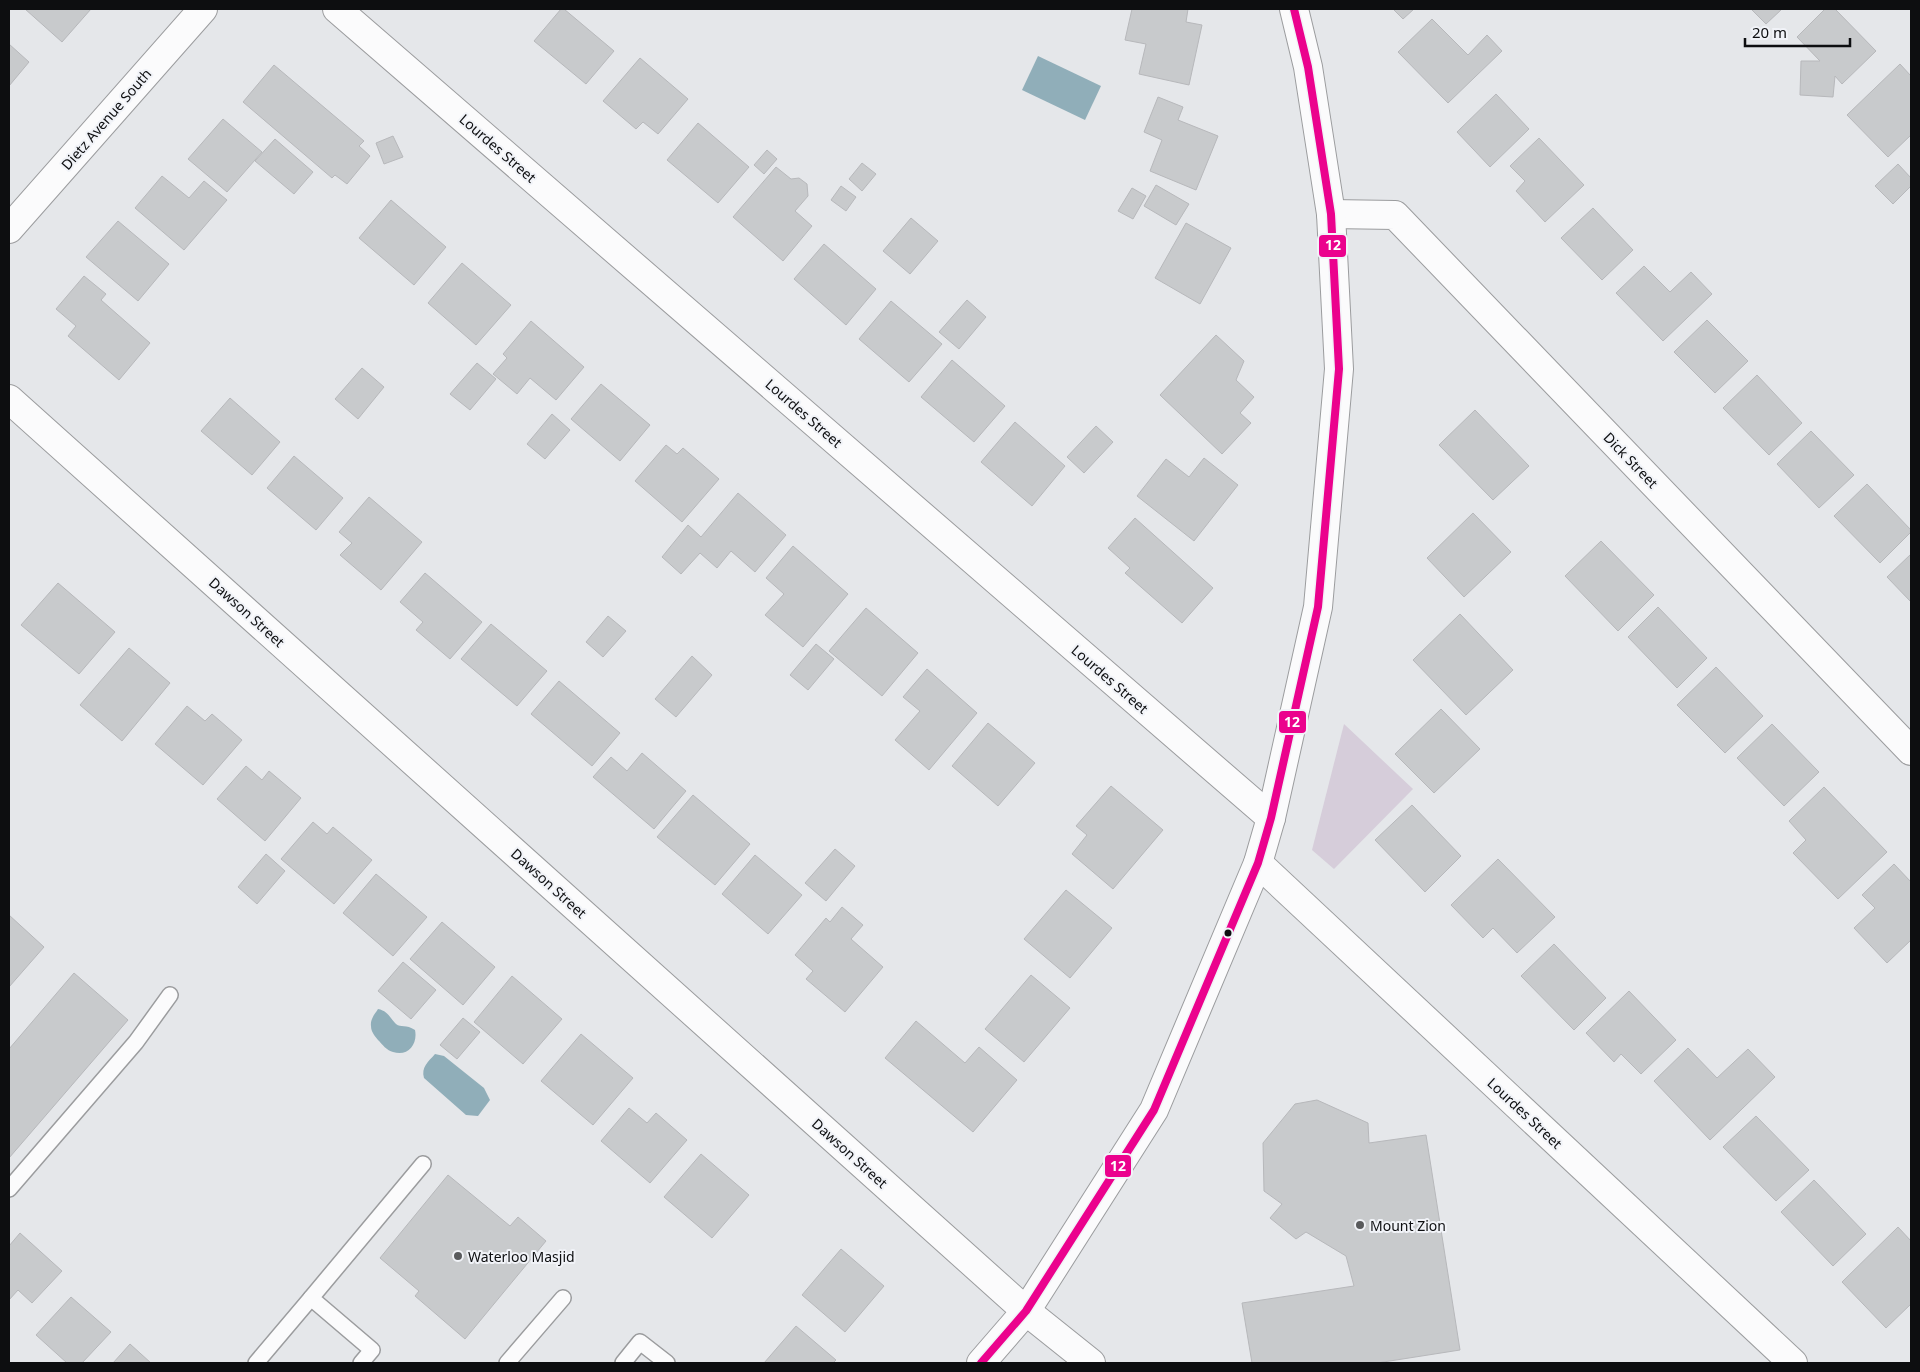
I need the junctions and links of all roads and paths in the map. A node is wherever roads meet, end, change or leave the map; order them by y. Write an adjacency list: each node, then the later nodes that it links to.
1 (203, 9): 5 (street, Dietz Avenue South)
2 (337, 9): 8 (street, Lourdes Street)
3 (1294, 9): 4 (street)
4 (1331, 214): 7 (street, Dick Street); 8 (street)
5 (9, 229)
6 (9, 399): 15 (street, Dawson Street)
7 (1911, 751)
8 (1271, 818): 9 (street)
9 (1258, 863): 15 (street); 23 (street, Lourdes Street)
10 (170, 995): 12 (lane)
11 (423, 1164): 13 (lane)
12 (9, 1189)
13 (311, 1298): 16 (lane); 17 (lane)
14 (563, 1298): 18 (lane)
15 (1026, 1311): 21 (street); 22 (street, Dawson Street)
16 (256, 1363)
17 (361, 1363)
18 (507, 1363)
19 (623, 1363): 20 (lane)
20 (667, 1363)
21 (981, 1363)
22 (1091, 1363)
23 (1793, 1363)

